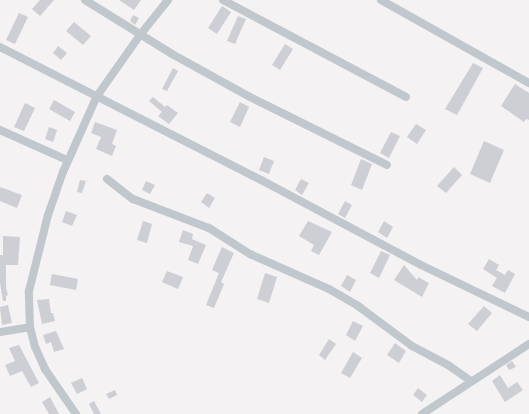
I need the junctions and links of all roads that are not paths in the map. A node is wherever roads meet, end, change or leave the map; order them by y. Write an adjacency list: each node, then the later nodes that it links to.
1 (85, 0): 5 (street)
2 (168, 0): 5 (street)
3 (223, 0): 9 (street)
4 (382, 0): 7 (street)
5 (140, 35): 8 (street); 12 (street)
6 (0, 47): 8 (street)
7 (529, 83)
8 (97, 96): 11 (street); 14 (street)
9 (406, 97)
10 (0, 130): 11 (street)
11 (67, 160): 15 (street)
12 (387, 165)
13 (107, 179): 18 (street)
14 (529, 316)
15 (30, 327): 16 (street); 19 (street)
16 (0, 332)
17 (529, 344): 18 (street)
18 (471, 381): 20 (street)
19 (76, 414)
20 (422, 414)

